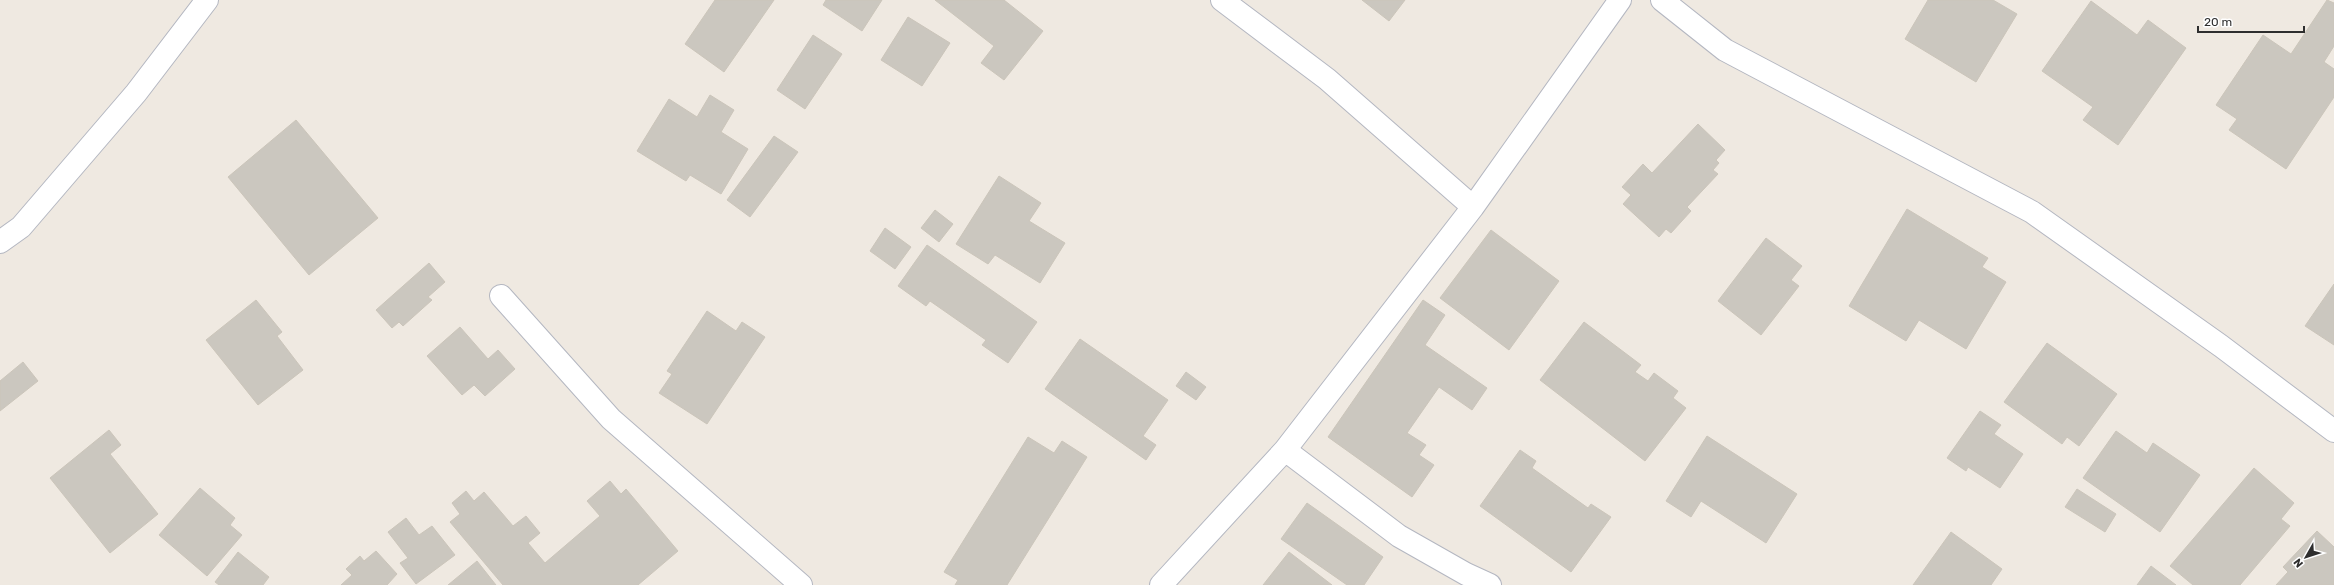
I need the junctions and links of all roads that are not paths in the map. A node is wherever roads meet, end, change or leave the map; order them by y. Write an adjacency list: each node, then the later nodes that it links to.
1 (207, 0): 6 (street)
2 (1222, 0): 5 (street)
3 (1620, 0): 5 (street)
4 (1662, 0): 8 (street)
5 (1472, 207): 9 (street)
6 (0, 242)
7 (501, 296): 10 (street)
8 (2334, 431)
9 (1285, 450): 11 (street); 12 (street)
10 (801, 585)
11 (1161, 585)
12 (1490, 585)

